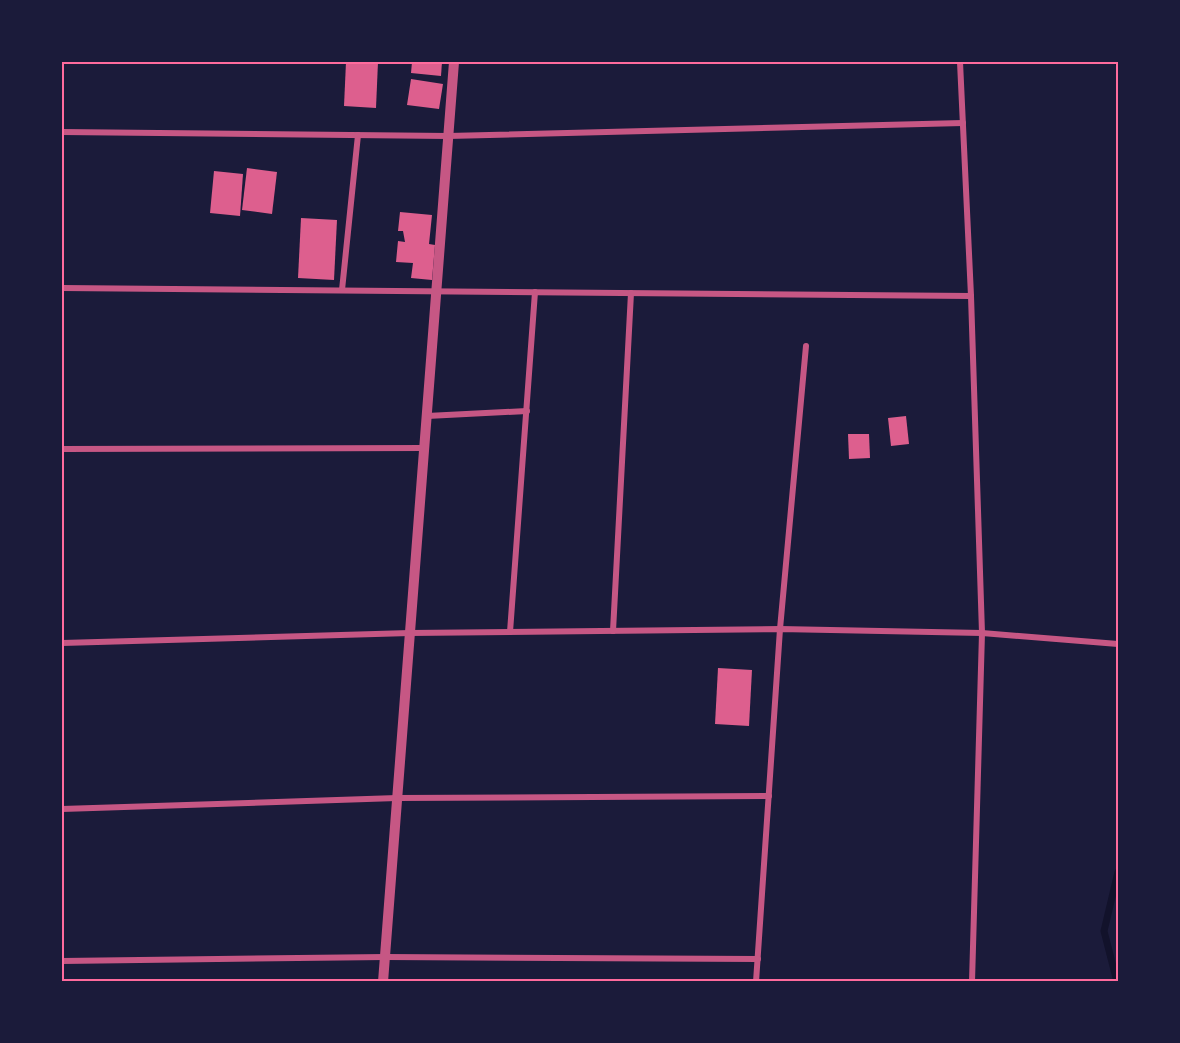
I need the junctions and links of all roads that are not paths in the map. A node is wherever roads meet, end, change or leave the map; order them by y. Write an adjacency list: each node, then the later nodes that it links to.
1 (454, 62): 6 (street)
2 (960, 62): 3 (street)
3 (963, 123): 6 (street); 12 (street)
4 (62, 132): 5 (street)
5 (357, 135): 6 (street); 8 (street)
6 (448, 136): 9 (street)
7 (62, 288): 8 (street)
8 (342, 290): 9 (street)
9 (436, 291): 10 (street); 15 (street)
10 (535, 292): 11 (street); 14 (street)
11 (631, 293): 12 (street); 19 (street)
12 (971, 296): 22 (street)
13 (806, 346): 18 (street)
14 (526, 411): 15 (street); 20 (street)
15 (427, 416): 16 (street)
16 (424, 448): 17 (street); 21 (street)
17 (62, 449)
18 (780, 629): 19 (street); 22 (street); 25 (street)
19 (613, 631): 20 (street)
20 (510, 632): 21 (street)
21 (410, 633): 23 (street); 26 (street)
22 (982, 633): 24 (street); 33 (street)
23 (62, 643)
24 (1119, 644)
25 (769, 796): 26 (street); 29 (street)
26 (397, 798): 27 (street); 28 (street)
27 (62, 809)
28 (385, 957): 29 (street); 30 (street); 31 (street)
29 (758, 959): 32 (street)
30 (62, 961)
31 (383, 981)
32 (756, 981)
33 (972, 981)

